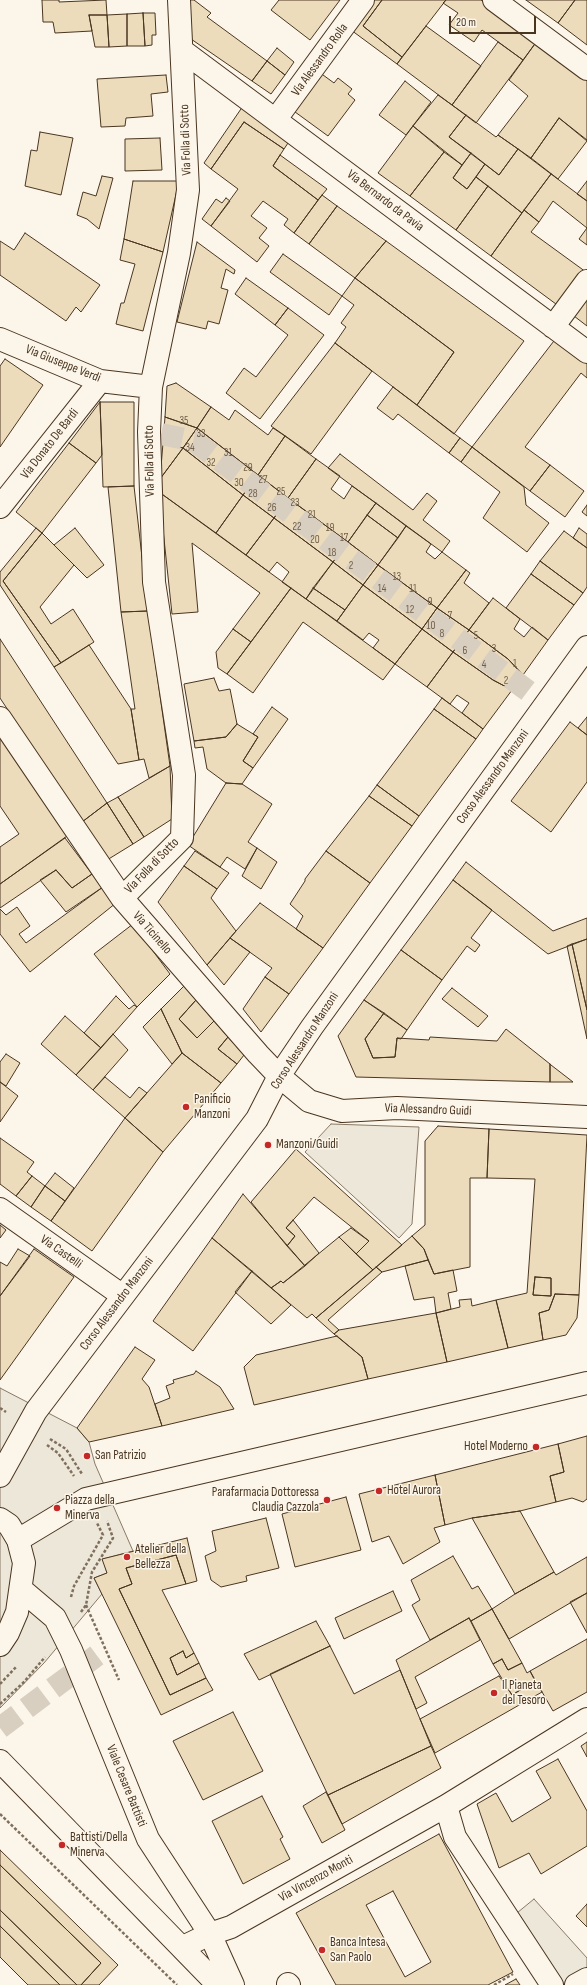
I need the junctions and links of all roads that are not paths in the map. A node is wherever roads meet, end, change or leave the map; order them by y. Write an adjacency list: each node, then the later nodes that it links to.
1 (179, 0): 4 (street, Via Folla di Sotto)
2 (363, 0): 6 (street, Via Alessandro Rolla)
3 (494, 0): 5 (street)
4 (183, 51): 6 (street, Via Bernardo da Pavia); 12 (street, Via Folla di Sotto)
5 (587, 69)
6 (276, 120): 8 (street, Via Bernardo da Pavia)
7 (587, 281): 8 (street)
8 (553, 327): 10 (street, Via Bernardo da Pavia)
9 (0, 339): 11 (street, Via Giuseppe Verdi)
10 (587, 352)
11 (100, 381): 12 (street, Via Giuseppe Verdi); 13 (street, Via Donato De Bardi)
12 (151, 387): 16 (street, Via Folla di Sotto)
13 (0, 507)
14 (587, 646): 17 (street, Corso Alessandro Manzoni)
15 (0, 718): 16 (street, Via Ticinello)
16 (122, 898): 17 (street, Via Ticinello)
17 (279, 1076): 18 (street, Via Alessandro Guidi); 20 (street, Corso Alessandro Manzoni)
18 (587, 1117)
19 (0, 1209): 20 (street, Via Castelli)
20 (123, 1296): 22 (street, Corso Alessandro Manzoni)
21 (587, 1384): 24 (street)
22 (0, 1476)
23 (0, 1519): 24 (street)
24 (18, 1540): 25 (street)
25 (22, 1590): 26 (street); 30 (street, Viale Cesare Battisti)
26 (0, 1646)
27 (587, 1719): 29 (street, Via Vincenzo Monti)
28 (0, 1761): 31 (street)
29 (446, 1806): 30 (street, Via Vincenzo Monti); 35 (street)
30 (210, 1934): 31 (street, Via Vincenzo Monti); 34 (street, Viale Cesare Battisti)
31 (183, 1947): 33 (street)
32 (587, 1979): 36 (street)
33 (218, 1985)
34 (233, 1985)
35 (552, 1985)
36 (576, 1985)

